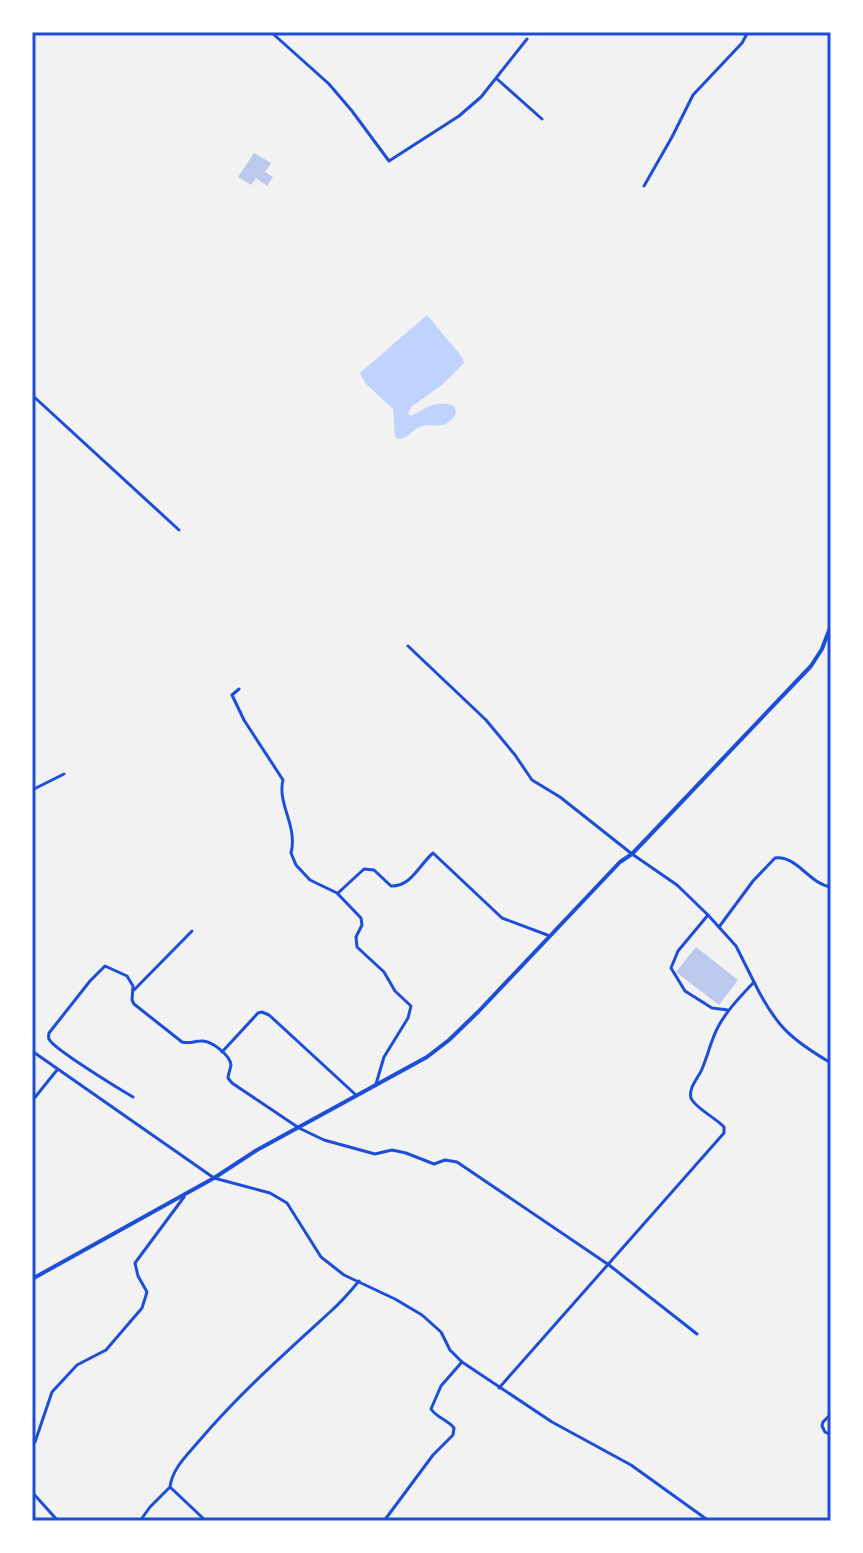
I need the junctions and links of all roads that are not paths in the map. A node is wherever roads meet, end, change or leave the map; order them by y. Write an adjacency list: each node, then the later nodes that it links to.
1 (271, 32): 4 (street)
2 (748, 32): 6 (street)
3 (527, 39): 4 (street)
4 (496, 79): 5 (street)
5 (542, 119)
6 (644, 186)
7 (32, 395): 8 (street)
8 (179, 530)
9 (831, 625): 14 (street)
10 (408, 646): 14 (street)
11 (239, 689): 16 (street)
12 (64, 774): 13 (street)
13 (32, 790)
14 (632, 854): 17 (street); 20 (street)
15 (831, 887): 18 (street)
16 (337, 893): 20 (street); 28 (street)
17 (708, 915): 18 (street); 23 (street)
18 (719, 927): 21 (street)
19 (192, 931): 22 (street)
20 (550, 936): 28 (street)
21 (754, 982): 23 (street); 26 (street)
22 (134, 990): 25 (street); 30 (street)
23 (728, 1010): 35 (street)
24 (32, 1051): 27 (street)
25 (222, 1052): 29 (street); 32 (street)
26 (831, 1063)
27 (58, 1069): 31 (street); 33 (street)
28 (376, 1084): 29 (street)
29 (356, 1095): 32 (street)
30 (133, 1097)
31 (32, 1101)
32 (299, 1128): 33 (street); 35 (street)
33 (214, 1178): 34 (street); 37 (street)
34 (187, 1192): 36 (street); 43 (street)
35 (609, 1265): 38 (street); 40 (street)
36 (32, 1279)
37 (359, 1281): 39 (street); 44 (street)
38 (697, 1334)
39 (462, 1362): 40 (street); 49 (street)
40 (499, 1388): 50 (street)
41 (831, 1414): 42 (street)
42 (831, 1435)
43 (32, 1445)
44 (170, 1487): 47 (street); 48 (street)
45 (32, 1492): 46 (street)
46 (58, 1521)
47 (140, 1521)
48 (206, 1521)
49 (384, 1521)
50 (709, 1521)

